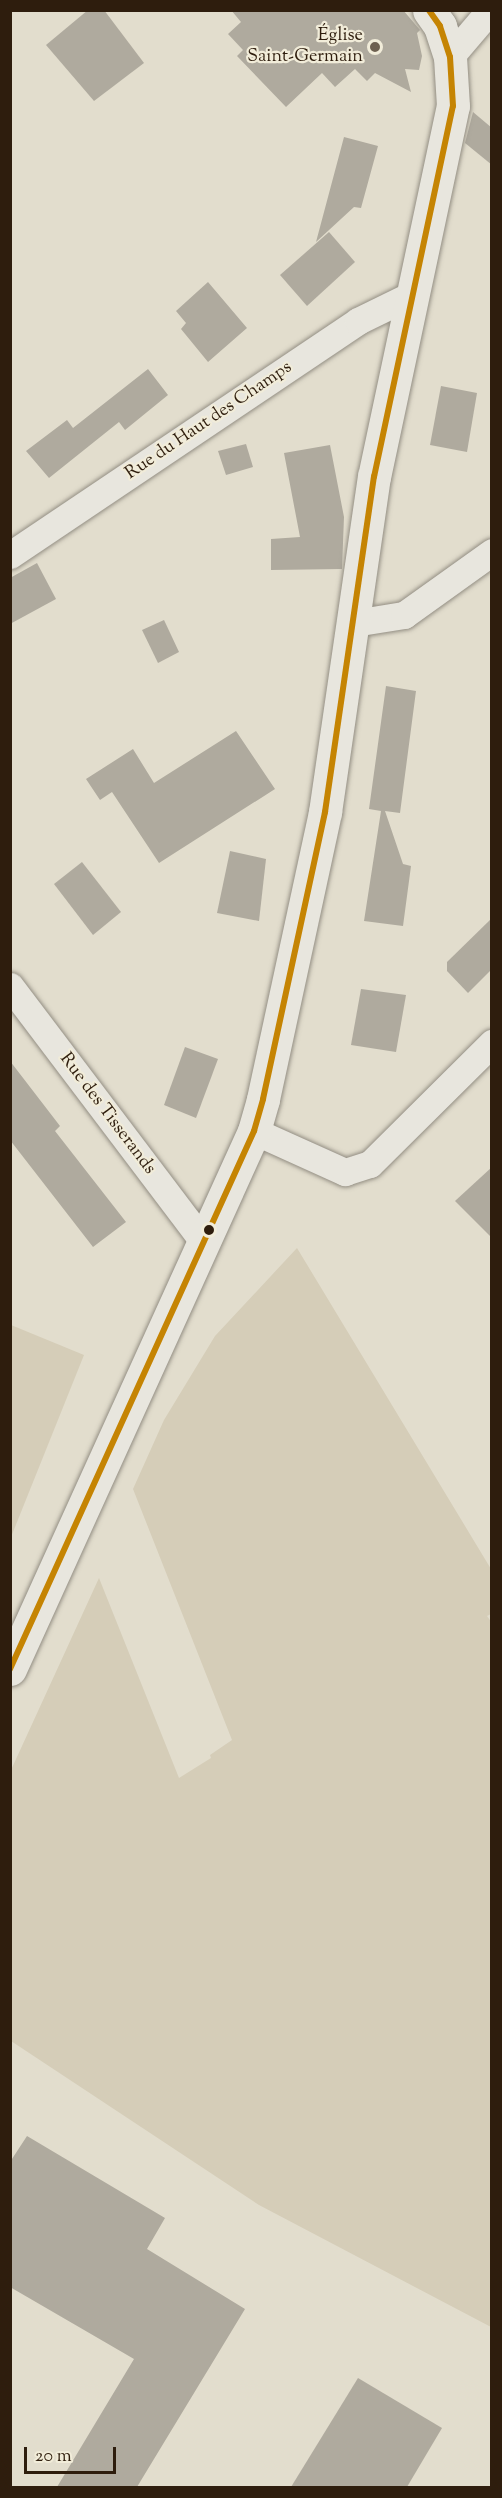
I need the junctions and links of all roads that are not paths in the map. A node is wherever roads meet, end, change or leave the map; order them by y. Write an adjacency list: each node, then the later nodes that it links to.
1 (429, 10): 3 (street)
2 (490, 10): 3 (street)
3 (450, 57): 4 (street)
4 (411, 296): 6 (street, Rue du Haut des Champs); 7 (street)
5 (492, 552): 7 (street)
6 (10, 555)
7 (354, 623): 10 (street)
8 (10, 986): 11 (street, Rue des Tisserands)
9 (492, 1043): 10 (street)
10 (254, 1131): 11 (street)
11 (203, 1241): 12 (street)
12 (10, 1669)

